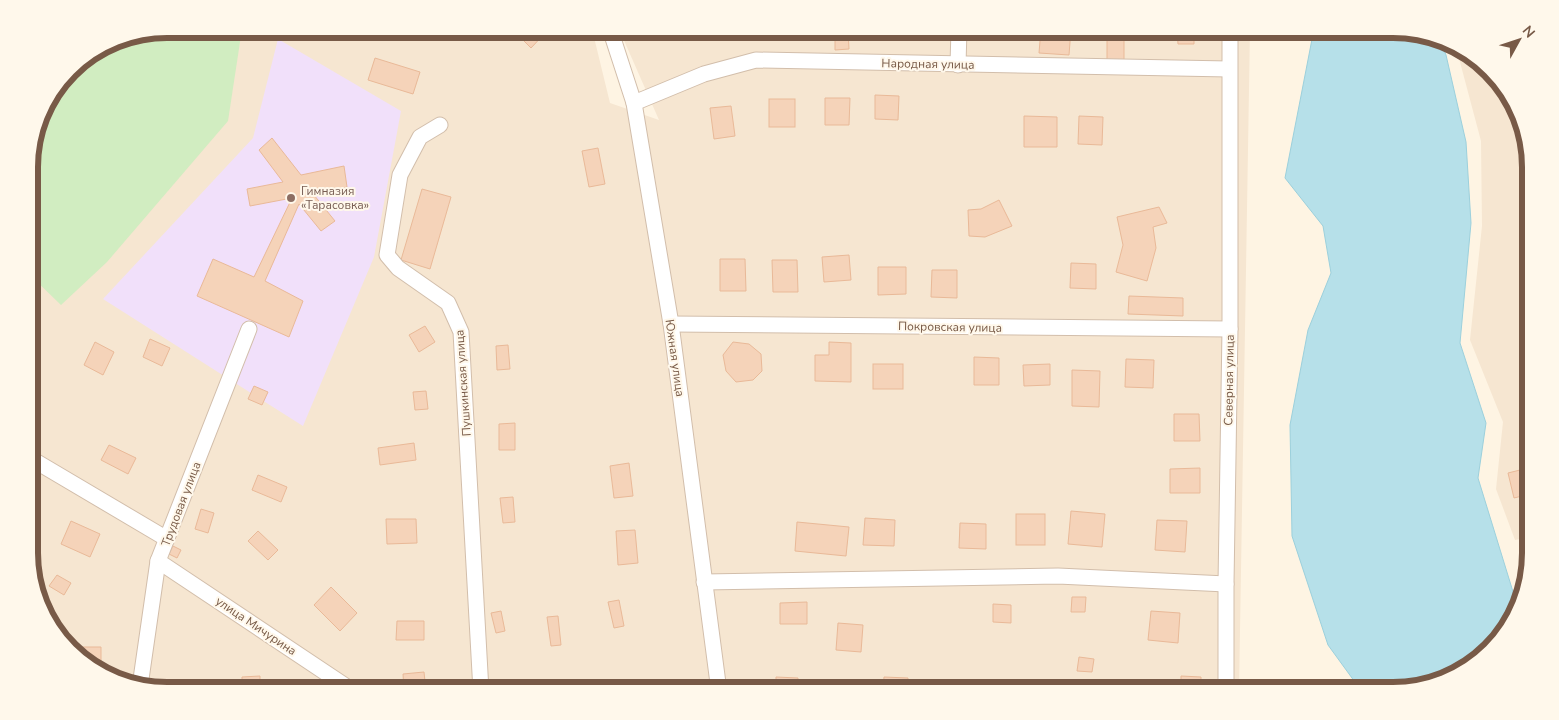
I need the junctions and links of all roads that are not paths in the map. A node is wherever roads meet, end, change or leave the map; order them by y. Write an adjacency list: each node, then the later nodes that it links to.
1 (613, 37): 6 (street, Южная улица)
2 (959, 37): 4 (street)
3 (1230, 37): 5 (street, Северная улица)
4 (958, 65): 5 (street, Народная улица); 6 (street, Народная улица)
5 (1229, 69): 9 (street, Северная улица)
6 (634, 103): 8 (street, Южная улица)
7 (440, 125): 18 (street, Пушкинская улица)
8 (671, 324): 9 (street, Покровская улица); 14 (street, Южная улица)
9 (1230, 329): 15 (street, Северная улица)
10 (249, 330): 12 (street, Трудовая улица)
11 (37, 462): 12 (street)
12 (167, 539): 13 (street, Трудовая улица)
13 (158, 561): 16 (street, Трудовая улица); 17 (street, улица Мичурина)
14 (704, 582): 15 (street); 19 (street, Южная улица)
15 (1226, 584): 20 (street, Северная улица)
16 (141, 680)
17 (340, 682)
18 (480, 682)
19 (717, 682)
20 (1226, 682)

